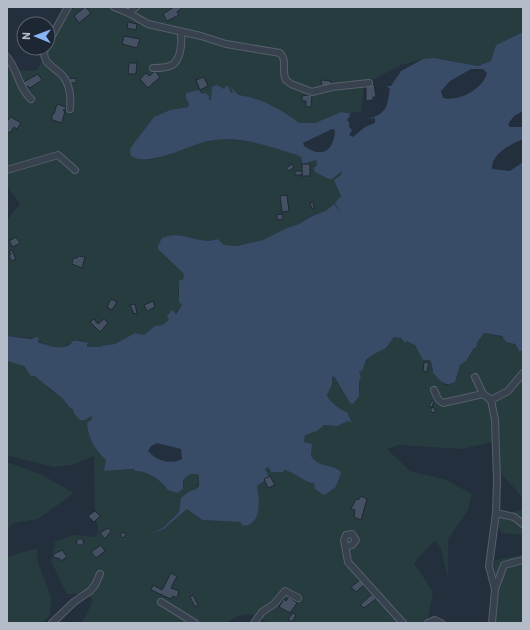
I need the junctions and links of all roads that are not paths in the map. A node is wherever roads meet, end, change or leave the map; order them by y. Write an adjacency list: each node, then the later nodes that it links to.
1 (68, 7): 5 (street)
2 (114, 7): 4 (street)
3 (136, 7): 4 (street)
4 (129, 13): 6 (street)
5 (56, 29)
6 (181, 33): 9 (street); 10 (street)
7 (43, 56): 12 (street)
8 (7, 57): 11 (street)
9 (153, 68)
10 (369, 83)
11 (31, 99)
12 (70, 109)
13 (7, 170): 14 (street)
14 (75, 170)
15 (523, 373): 19 (street)
16 (475, 377): 18 (street)
17 (434, 390): 18 (street)
18 (483, 394): 19 (street)
19 (491, 400): 20 (street)
20 (496, 513): 21 (street); 25 (street)
21 (523, 524)
22 (346, 547): 31 (street)
23 (523, 560): 25 (street)
24 (100, 574): 28 (street)
25 (495, 589): 34 (street)
26 (298, 598): 30 (street)
27 (161, 602): 29 (street)
28 (52, 623)
29 (195, 623)
30 (254, 623)
31 (403, 623)
32 (428, 623): 33 (street)
33 (441, 623)
34 (492, 623)

